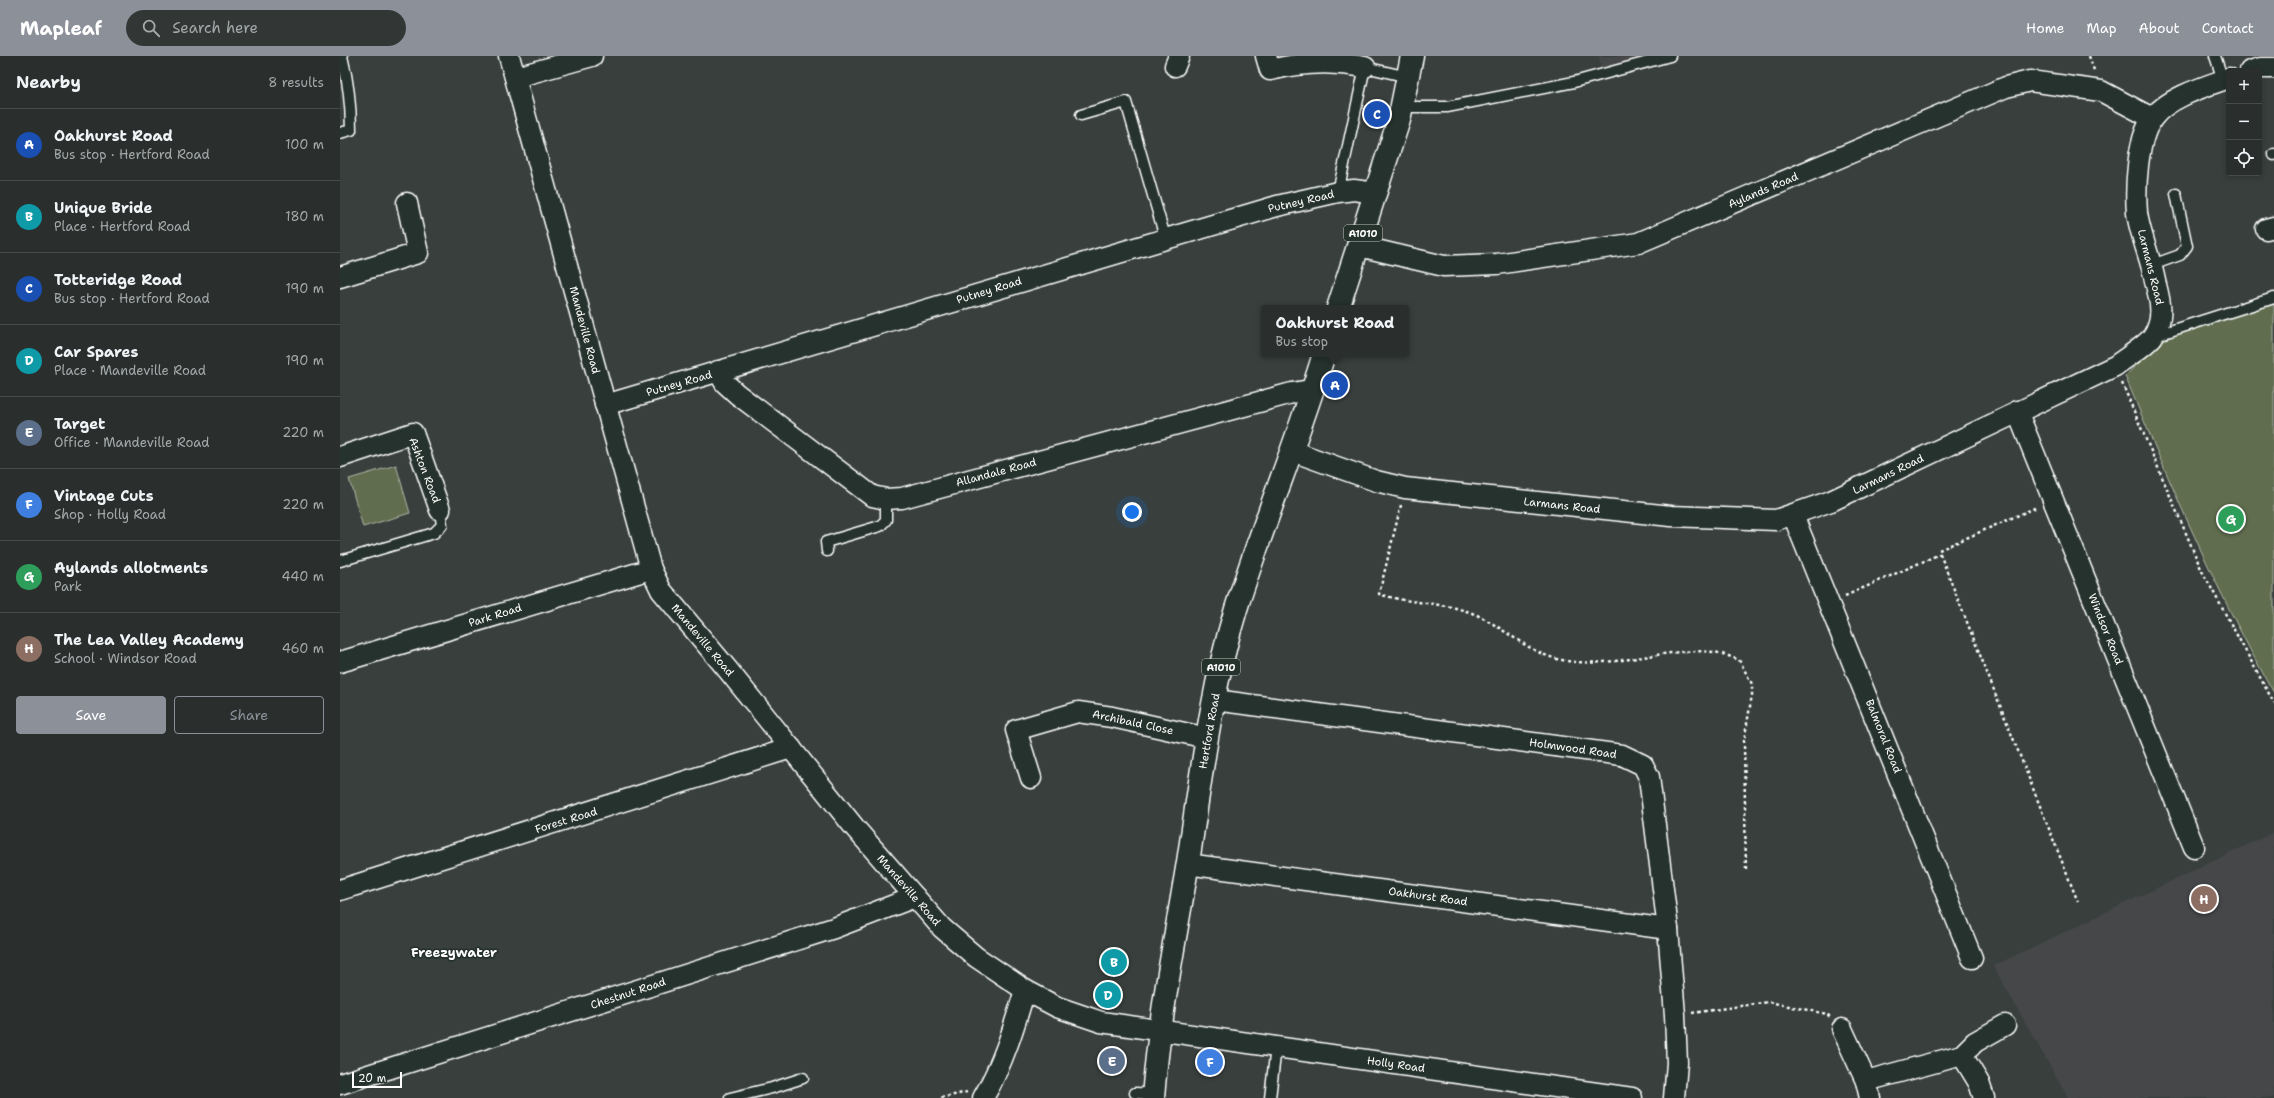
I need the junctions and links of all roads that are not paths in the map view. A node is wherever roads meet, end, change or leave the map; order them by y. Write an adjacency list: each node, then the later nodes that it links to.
1 (342, 56): 17 (lane)
2 (509, 56): 11 (street, Mandeville Road)
3 (592, 56): 11 (street)
4 (1266, 56): 8 (street)
5 (1412, 56): 12 (main road, A1010)
6 (1670, 56): 14 (lane)
7 (2215, 56): 13 (lane)
8 (1365, 67): 12 (lane); 18 (lane)
9 (2262, 68): 10 (street)
10 (2274, 68)
11 (516, 77): 32 (street, Mandeville Road)
12 (1408, 77): 14 (main road, A1010)
13 (2226, 79): 16 (street, Larmans Road)
14 (1402, 107): 19 (main road, A1010)
15 (1082, 115): 22 (lane)
16 (2152, 118): 23 (street, Aylands Road); 24 (street, Larmans Road)
17 (340, 133)
18 (1338, 192): 19 (street, Putney Road); 22 (street, Putney Road)
19 (1376, 193): 23 (main road, A1010)
20 (2176, 194): 24 (lane)
21 (407, 203): 25 (street)
22 (1166, 237): 30 (street, Putney Road)
23 (1359, 246): 27 (main road, A1010)
24 (2152, 265): 28 (street, Larmans Road)
25 (340, 277)
26 (2274, 298): 28 (lane)
27 (1339, 305)
28 (2153, 336): 33 (street, Larmans Road)
29 (1323, 357): 31 (main road, Hertford Road / A1010)
30 (718, 371): 32 (street, Putney Road); 36 (street, Allandale Road)
31 (1312, 393): 34 (main road, Hertford Road / A1010); 36 (street, Allandale Road)
32 (605, 405): 41 (street, Mandeville Road)
33 (2017, 411): 38 (street, Larmans Road); 47 (street, Windsor Road)
34 (1292, 451): 38 (street, Larmans Road); 43 (main road, Hertford Road / A1010)
35 (340, 456): 37 (street, Ashton Road)
36 (886, 499): 39 (lane)
37 (440, 510): 40 (lane)
38 (1793, 515): 52 (street, Balmoral Road)
39 (827, 551)
40 (340, 561)
41 (651, 569): 42 (street, Park Road); 45 (street, Mandeville Road)
42 (340, 662)
43 (1215, 700): 44 (main road, Hertford Road / A1010); 51 (street, Holmwood Road)
44 (1207, 738): 46 (street, Archibald Close); 48 (main road, Hertford Road / A1010)
45 (790, 748): 49 (street, Forest Road); 50 (street, Mandeville Road)
46 (1031, 778)
47 (2194, 847)
48 (1187, 864): 51 (street, Oakhurst Road); 56 (main road, Hertford Road / A1010)
49 (340, 890)
50 (915, 897): 53 (street, Mandeville Road); 60 (street, Chestnut Road)
51 (1668, 929): 68 (street, Holmwood Road)
52 (1972, 958)
53 (1025, 990): 56 (street, Mandeville Road); 63 (street)
54 (2005, 1025): 58 (street)
55 (1842, 1029): 61 (street)
56 (1160, 1031): 57 (street, Holly Road); 64 (main road, Hertford Road / A1010)
57 (1276, 1048): 66 (lane); 67 (street, Holly Road)
58 (1962, 1055): 61 (street); 69 (street)
59 (803, 1078): 62 (lane)
60 (340, 1084)
61 (1868, 1089)
62 (773, 1093): 65 (lane)
63 (985, 1095)
64 (1147, 1095)
65 (730, 1098)
66 (1270, 1098)
67 (1632, 1098)
68 (1674, 1098)
69 (1984, 1098)

